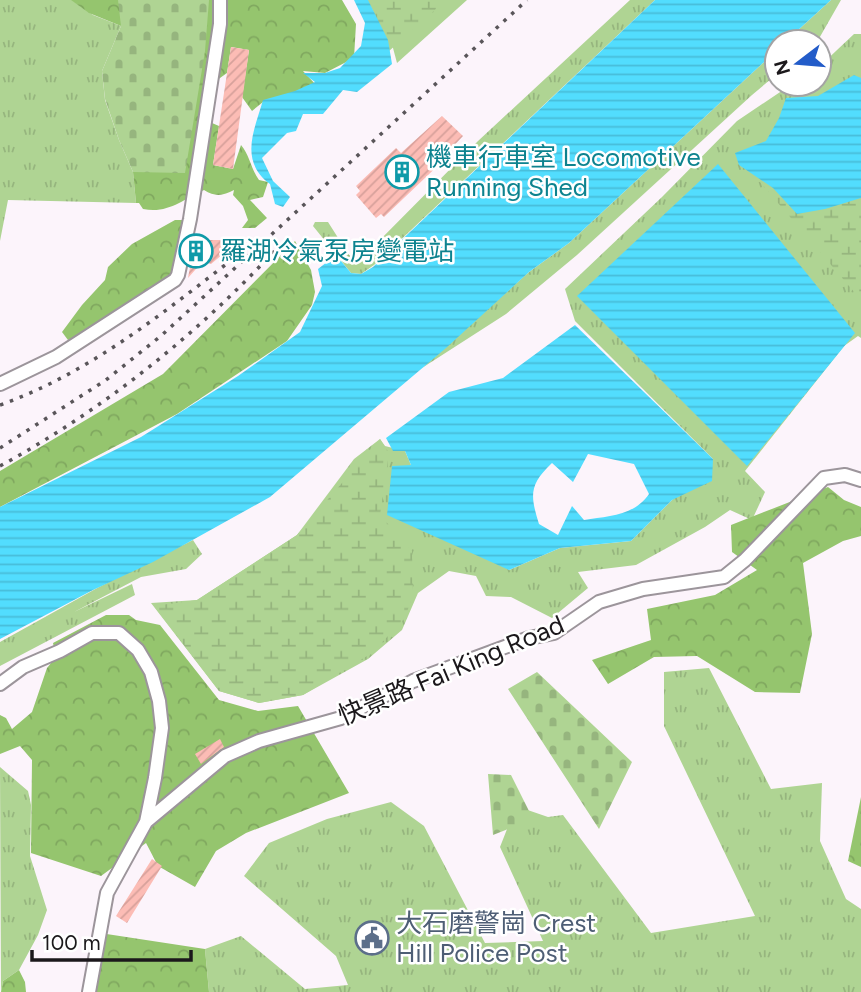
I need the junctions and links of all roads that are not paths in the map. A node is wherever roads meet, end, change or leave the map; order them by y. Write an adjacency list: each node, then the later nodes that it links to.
1 (220, 0): 2 (street)
2 (0, 384)
3 (861, 480): 5 (street, 快景路 Fai King Road)
4 (0, 684): 5 (street)
5 (146, 821): 6 (street)
6 (89, 992)

